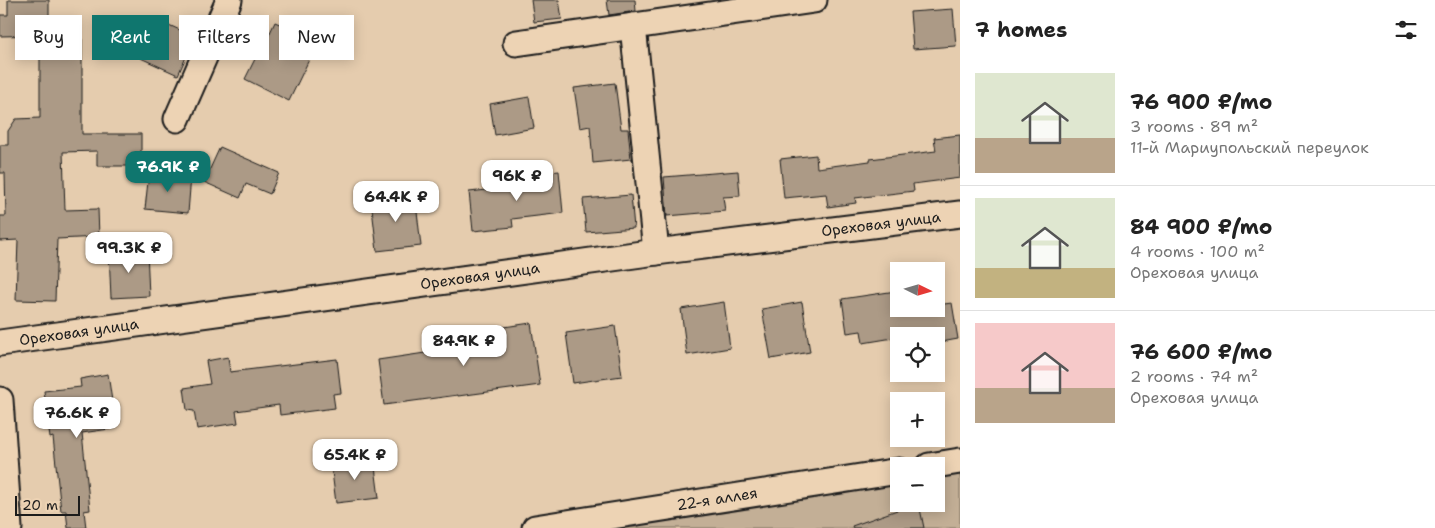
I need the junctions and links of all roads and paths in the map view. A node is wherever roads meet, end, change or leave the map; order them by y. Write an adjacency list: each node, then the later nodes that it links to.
1 (229, 0): 5 (street)
2 (814, 0): 3 (street)
3 (633, 26): 4 (street); 7 (street)
4 (516, 43)
5 (177, 119)
6 (960, 214): 7 (street, Ореховая улица)
7 (656, 252): 8 (street, Ореховая улица)
8 (0, 343)
9 (0, 400): 13 (street)
10 (960, 461): 11 (street)
11 (945, 463)
12 (890, 472): 14 (street, 22-я аллея)
13 (9, 528)
14 (535, 528)

